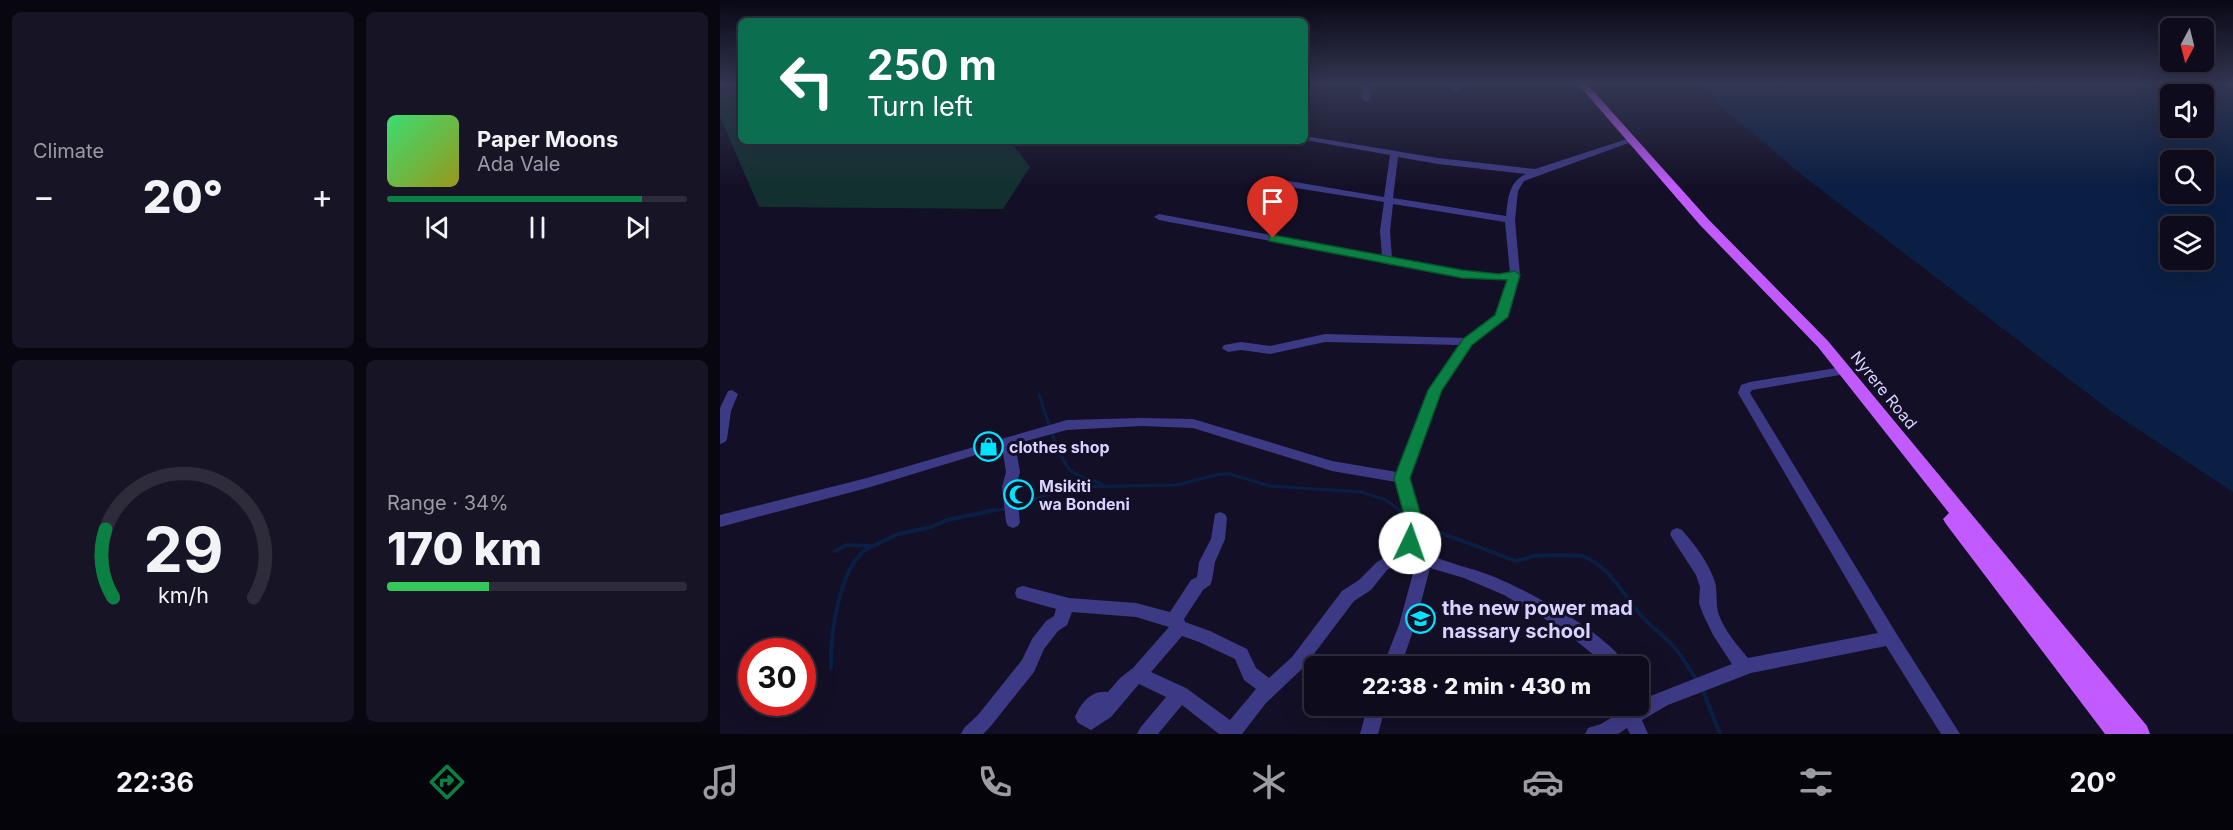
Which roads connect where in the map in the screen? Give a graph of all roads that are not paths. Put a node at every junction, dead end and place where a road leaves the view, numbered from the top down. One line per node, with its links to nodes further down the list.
1 (1606, 118): 4 (main road, Nyrere Road)
2 (1609, 118): 4 (main road, Nyrere Road)
3 (1308, 139): 5 (street)
4 (1628, 142): 6 (street); 15 (main road, Nyrere Road); 48 (main road, Nyrere Road)
5 (1394, 154): 6 (street); 8 (street)
6 (1536, 172): 10 (street)
7 (1283, 183): 8 (street)
8 (1390, 200): 10 (street); 11 (street)
9 (1160, 218): 11 (street)
10 (1510, 220): 12 (street)
11 (1387, 259): 12 (street)
12 (1515, 275): 13 (street)
13 (1468, 342): 14 (street); 19 (street)
14 (1228, 348)
15 (1836, 372): 28 (street); 47 (main road, Nyrere Road)
16 (732, 394): 17 (street)
17 (720, 439)
18 (1008, 441): 19 (street); 20 (street); 22 (street)
19 (1402, 478): 24 (street)
20 (1011, 512)
21 (1220, 518): 27 (street)
22 (720, 521)
23 (1677, 534): 31 (street)
24 (1419, 554): 29 (street); 30 (street); 33 (street)
25 (1023, 593): 26 (street)
26 (1066, 604): 27 (street); 40 (street)
27 (1176, 623): 32 (street); 33 (street)
28 (1890, 638): 31 (street); 46 (street)
29 (1396, 656)
30 (1605, 656)
31 (1744, 667): 35 (street)
32 (1139, 674): 34 (street); 39 (street)
33 (1269, 688): 42 (street)
34 (1180, 694): 41 (street); 42 (street)
35 (1649, 703)
36 (1374, 716): 43 (street)
37 (1626, 716): 44 (street)
38 (1638, 716): 45 (street)
39 (1088, 727)
40 (970, 734)
41 (1146, 734)
42 (1231, 734)
43 (1369, 734)
44 (1594, 734)
45 (1639, 734)
46 (1952, 734)
47 (2119, 734)
48 (2139, 734)

